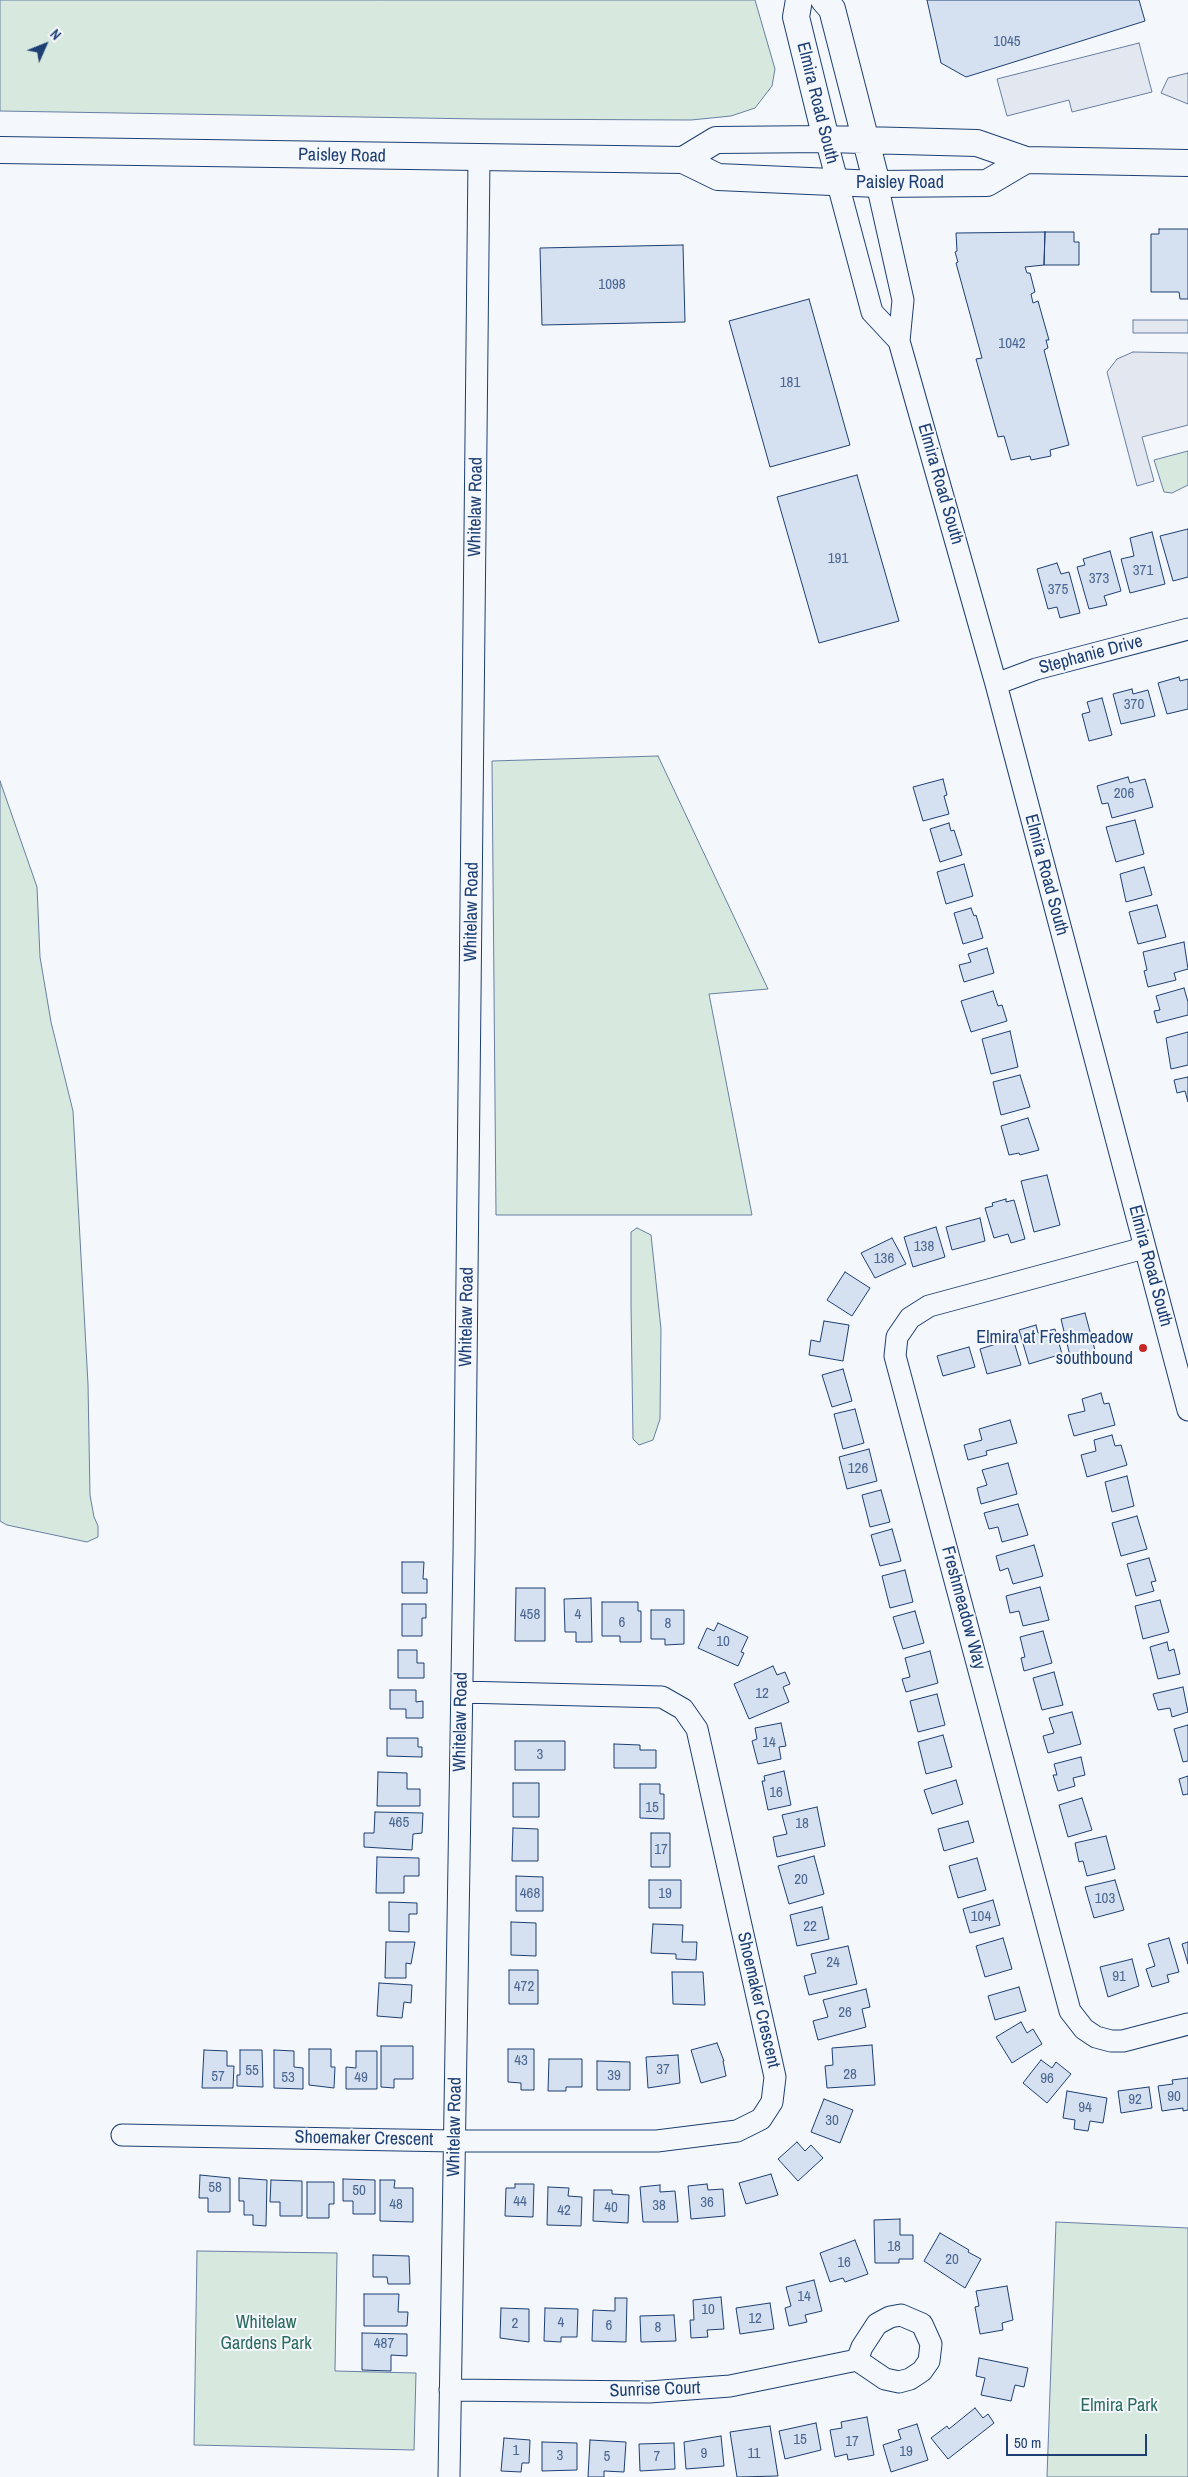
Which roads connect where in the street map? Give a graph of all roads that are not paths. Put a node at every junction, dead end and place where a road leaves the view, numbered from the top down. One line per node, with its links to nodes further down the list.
1 (799, 0): 3 (main road, Elmira Road South)
2 (824, 0): 4 (main road, Elmira Road South)
3 (826, 139): 4 (main road); 7 (main road); 10 (street, Elmira Road South)
4 (865, 141): 8 (main road); 11 (main road, Elmira Road South)
5 (0, 150): 6 (main road, Paisley Road)
6 (479, 158): 7 (main road, Paisley Road); 17 (street, Whitelaw Road)
7 (683, 160): 10 (main road, Paisley Road)
8 (1026, 160): 9 (main road); 11 (main road, Paisley Road)
9 (1188, 163)
10 (836, 183): 11 (main road, Paisley Road); 12 (street, Elmira Road South)
11 (877, 184): 12 (street, Elmira Road South)
12 (899, 341): 14 (street, Elmira Road South)
13 (1188, 629): 14 (street, Stephanie Drive)
14 (996, 684): 15 (street, Elmira Road South)
15 (1144, 1248): 16 (street, Elmira Road South); 18 (street, Freshmeadow Way)
16 (1188, 1410)
17 (462, 1692): 20 (street, Whitelaw Road); 20 (street, Shoemaker Crescent)
18 (1188, 2024)
19 (122, 2135): 20 (street, Shoemaker Crescent)
20 (454, 2141): 22 (street, Whitelaw Road)
21 (857, 2360): 22 (street, Sunrise Court)
22 (450, 2390): 23 (street, Whitelaw Road)
23 (449, 2477)

